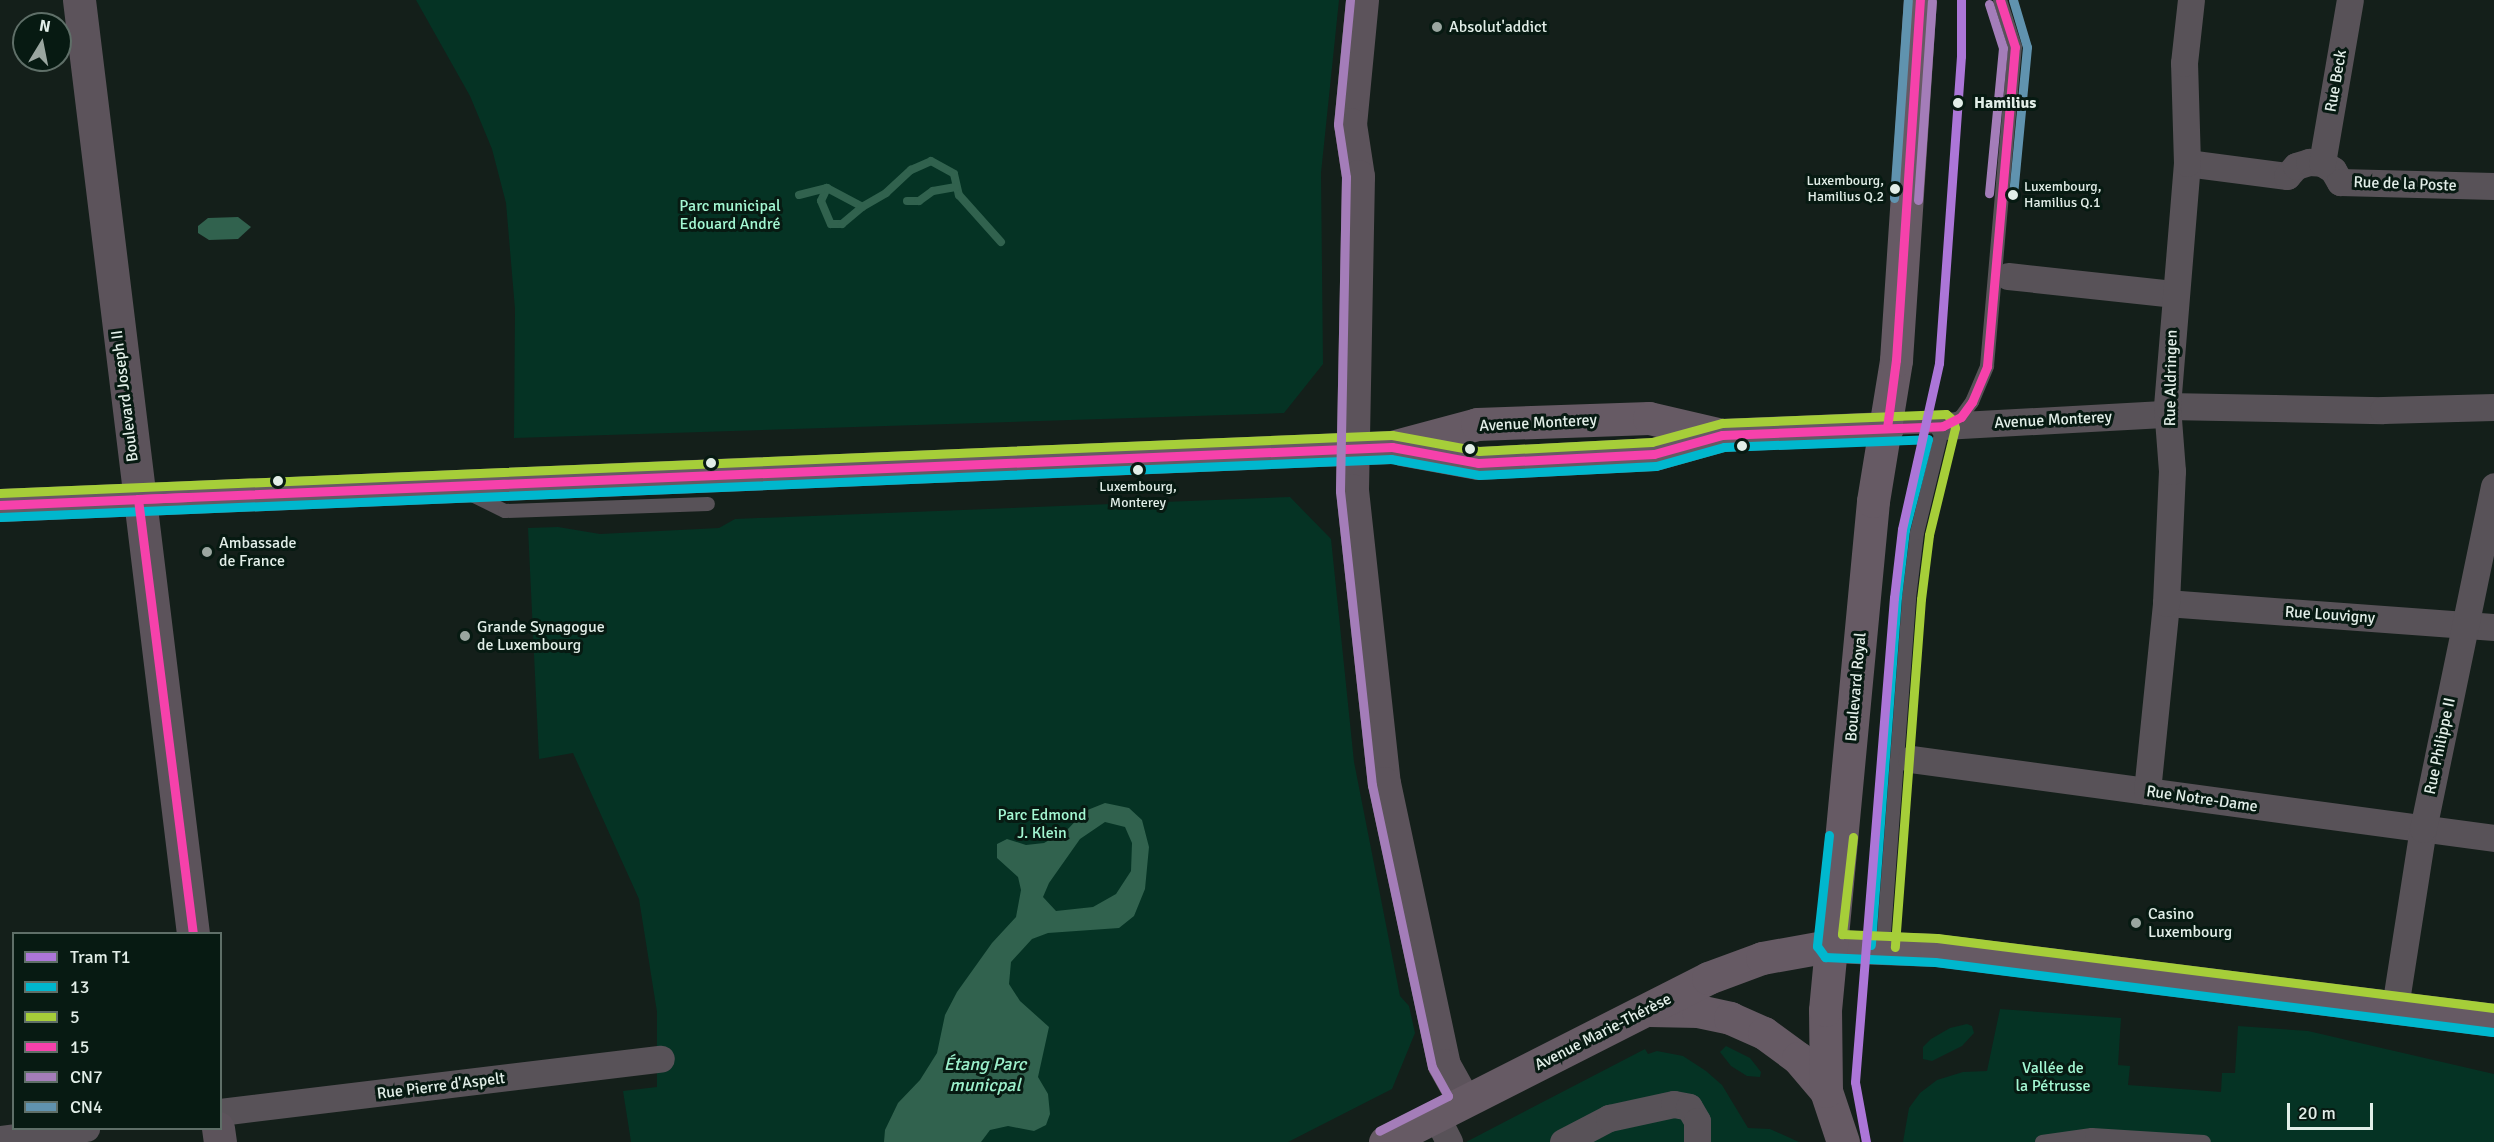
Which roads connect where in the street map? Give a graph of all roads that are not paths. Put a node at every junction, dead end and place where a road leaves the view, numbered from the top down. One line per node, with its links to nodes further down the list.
1 (79, 0): 23 (main road, Boulevard Joseph II)
2 (1362, 0): 19 (main road)
3 (1920, 0): 16 (main road, Boulevard Royal)
4 (2000, 0): 15 (lane)
5 (2191, 0): 7 (street, Rue Aldringen)
6 (2350, 0): 8 (street, Rue Beck)
7 (2187, 163): 8 (street); 11 (street, Rue Aldringen)
8 (2322, 163): 9 (street, Rue de la Poste)
9 (2494, 186)
10 (2008, 276): 11 (street)
11 (2175, 294): 13 (street, Rue Aldringen)
12 (2494, 407): 13 (street, Avenue Monterey)
13 (2168, 410): 15 (street, Avenue Monterey); 26 (street, Rue Aldringen)
14 (1615, 419): 17 (main road, Avenue Monterey); 18 (main road, Avenue Monterey); 20 (main road, Avenue Monterey)
15 (1943, 426): 16 (lane, Avenue Monterey); 35 (lane)
16 (1887, 428): 17 (main road, Avenue Monterey); 34 (main road, Boulevard Royal)
17 (1722, 435): 20 (main road, Avenue Monterey)
18 (1392, 447): 19 (main road, Avenue Monterey); 20 (main road, Avenue Monterey)
19 (1352, 448): 21 (main road, Avenue Monterey); 42 (main road)
20 (1618, 457)
21 (451, 486): 23 (main road, Avenue Monterey); 24 (lane)
22 (2494, 486): 27 (street, Rue Philippe II)
23 (138, 499): 25 (main road, Avenue Monterey); 33 (main road, Boulevard Joseph II)
24 (708, 504)
25 (0, 505)
26 (2166, 603): 27 (street, Rue Louvigny); 30 (street, Rue Aldringen)
27 (2465, 625): 28 (street, Rue Louvigny); 31 (street, Rue Philippe II)
28 (2494, 627)
29 (1911, 759): 30 (street, Rue Notre-Dame)
30 (2147, 791): 31 (street, Rue Notre-Dame)
31 (2423, 829): 32 (street, Rue Notre-Dame); 36 (street, Rue Philippe II)
32 (2494, 838)
33 (193, 932)
34 (1829, 946): 35 (main road, Avenue Marie-Thérèse); 37 (main road, Avenue Marie-Thérèse); 40 (main road, Boulevard Royal)
35 (1883, 946): 36 (main road, Avenue Marie-Thérèse)
36 (2395, 1007): 38 (main road, Avenue Marie-Thérèse)
37 (1649, 1010): 40 (main road); 42 (main road, Avenue Marie-Thérèse)
38 (2494, 1020)
39 (661, 1059): 41 (street, Rue Pierre d'Aspelt)
40 (1826, 1091): 48 (main road)
41 (222, 1112)
42 (1450, 1120): 45 (main road, Avenue Marie-Thérèse)
43 (70, 1130): 44 (street)
44 (0, 1139)
45 (1385, 1142)
46 (1563, 1142): 47 (street)
47 (1697, 1142)
48 (1843, 1142)
49 (2042, 1142): 50 (lane)
50 (2204, 1142)

